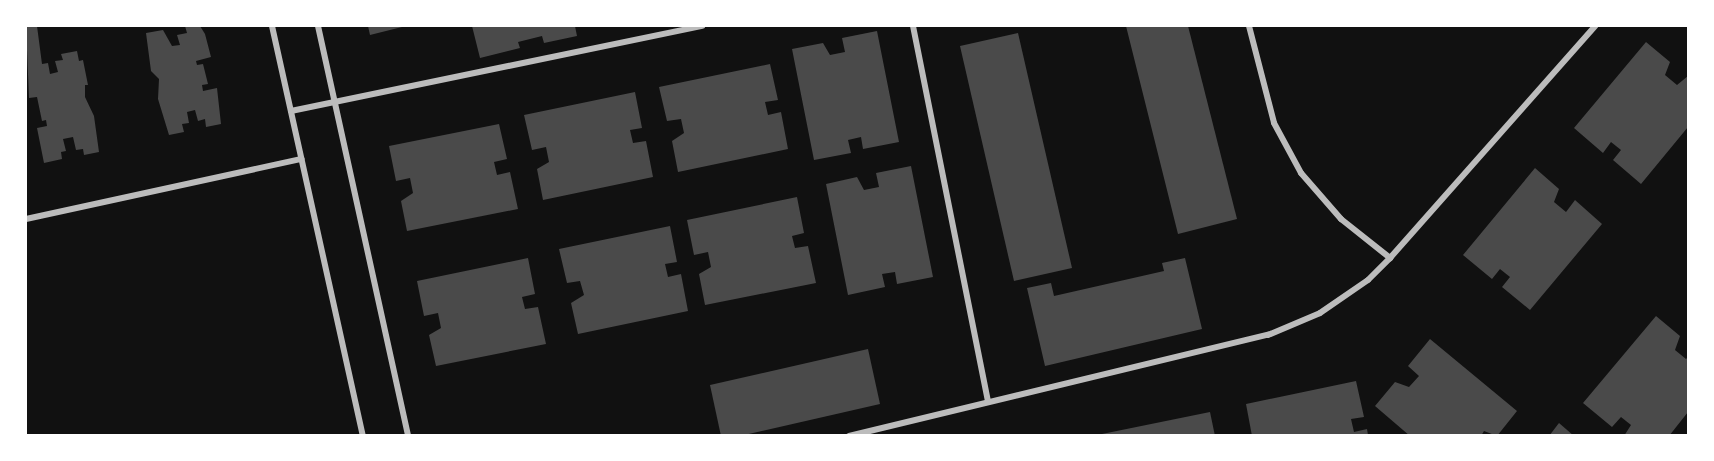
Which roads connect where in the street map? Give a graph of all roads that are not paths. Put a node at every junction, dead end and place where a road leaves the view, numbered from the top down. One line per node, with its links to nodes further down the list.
1 (272, 26): 8 (street)
2 (318, 26): 7 (street)
3 (702, 26): 7 (street)
4 (912, 26): 12 (street)
5 (1249, 26): 11 (street)
6 (1595, 26): 11 (street)
7 (335, 102): 8 (street); 14 (street)
8 (291, 111): 9 (street)
9 (302, 159): 10 (street); 13 (street)
10 (26, 219)
11 (1390, 258): 12 (street)
12 (988, 402): 15 (street)
13 (363, 435)
14 (408, 435)
15 (849, 435)

